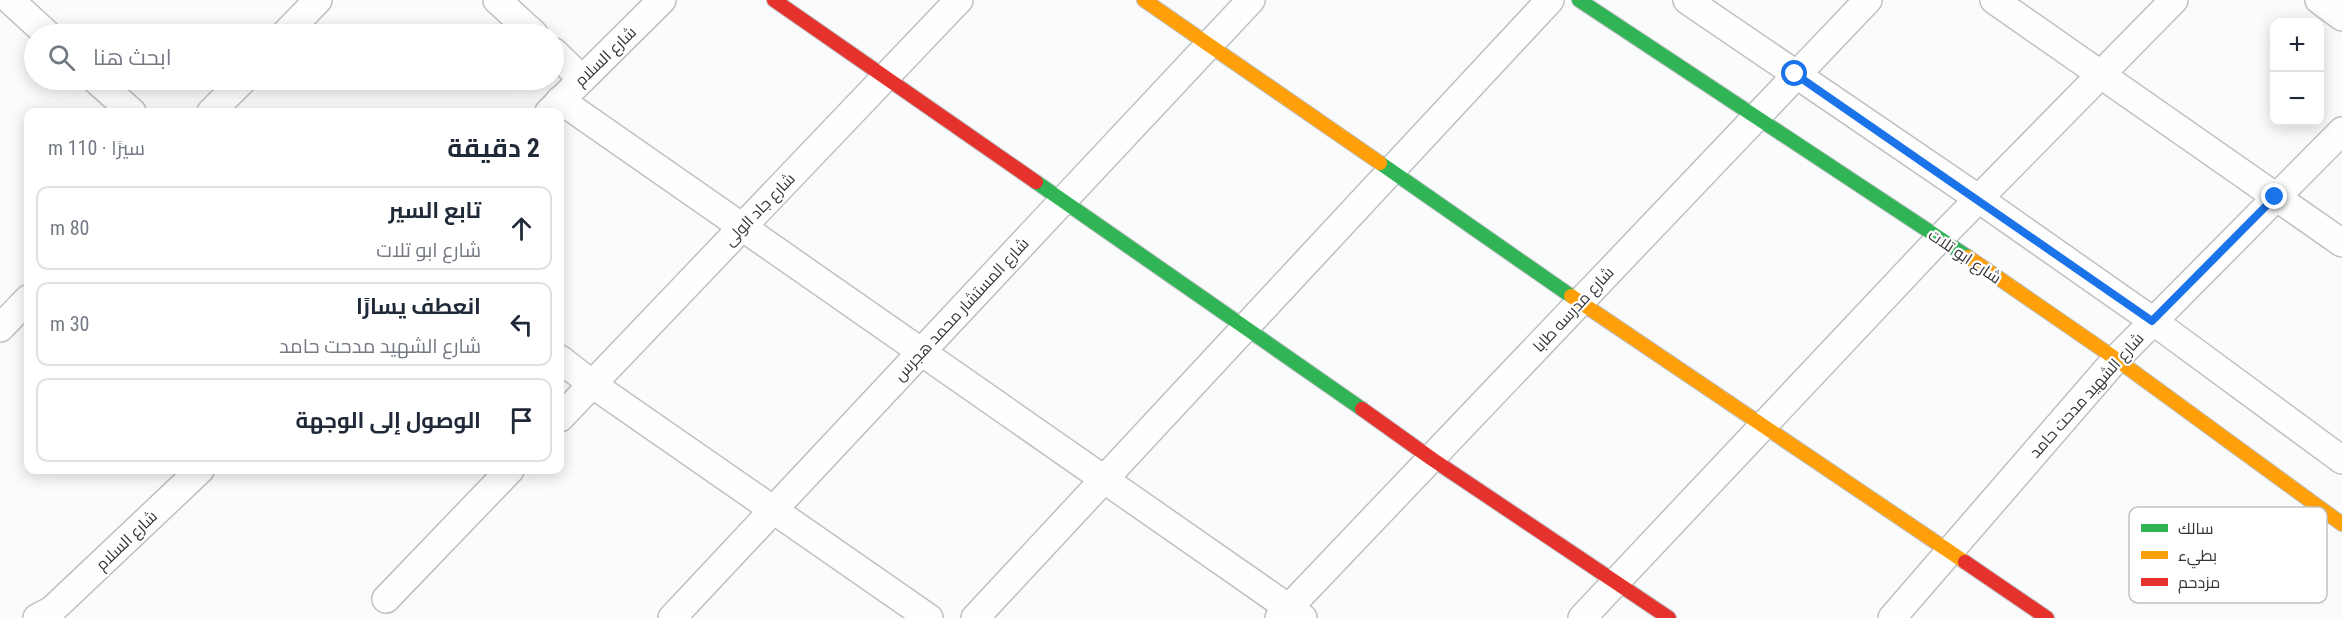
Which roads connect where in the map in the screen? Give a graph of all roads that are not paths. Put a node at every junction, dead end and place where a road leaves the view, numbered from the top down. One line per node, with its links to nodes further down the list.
1 (10, 0): 17 (street)
2 (318, 0): 18 (street)
3 (497, 0): 19 (street)
4 (662, 0): 25 (street, شارع السلام)
5 (774, 0): 24 (street)
6 (959, 0): 24 (street, شارع جاد الولى)
7 (1144, 0): 20 (street)
8 (1251, 0): 20 (street, شارع المستشار محمد هجرس)
9 (1550, 0): 34 (street)
10 (1579, 0): 32 (street, شارع ابو تلات)
11 (1687, 0): 22 (street)
12 (1868, 0): 22 (street, شارع مدرسه طابا)
13 (1994, 0): 23 (street)
14 (2174, 0): 23 (street)
15 (2319, 0): 16 (street)
16 (2342, 17)
17 (36, 24)
18 (295, 24)
19 (523, 24)
20 (1209, 45): 34 (street); 37 (street, شارع المستشار محمد هجرس)
21 (564, 62): 25 (street)
22 (1795, 74): 32 (street, شارع مدرسه طابا); 36 (street)
23 (2101, 75): 35 (street); 36 (street)
24 (885, 77): 37 (street); 38 (street, شارع جاد الولى)
25 (581, 78): 28 (street, شارع السلام)
26 (107, 90): 29 (street)
27 (233, 90): 30 (street)
28 (554, 106)
29 (128, 108)
30 (216, 108)
31 (564, 113): 38 (street)
32 (1756, 116): 39 (street, شارع ابو تلات); 41 (street, شارع مدرسه طابا)
33 (2342, 131): 35 (street, شارع الشهيد مدحت حامد)
34 (1392, 170): 41 (street); 44 (street)
35 (2275, 197): 40 (street); 43 (street, شارع الشهيد مدحت حامد)
36 (1979, 199): 39 (street); 43 (street)
37 (1063, 200): 44 (street); 46 (street, شارع المستشار محمد هجرس)
38 (741, 228): 46 (street); 49 (street, شارع جاد الولى)
39 (1940, 238): 47 (street, شارع ابو تلات); 51 (street)
40 (2342, 243)
41 (1580, 302): 51 (street); 52 (street, شارع مدرسه طابا)
42 (24, 303): 45 (street)
43 (2152, 321): 47 (street, شارع الشهيد مدحت حامد); 53 (street)
44 (1246, 327): 52 (street); 56 (street)
45 (0, 328)
46 (920, 353): 56 (street); 58 (street, شارع المستشار محمد هجرس)
47 (2116, 359): 57 (street, شارع ابو تلات); 61 (street, شارع الشهيد مدحت حامد)
48 (564, 361): 49 (street)
49 (592, 384): 50 (street, شارع جاد الولى); 58 (street)
50 (564, 414)
51 (1763, 427): 61 (street); 62 (street)
52 (1432, 459): 62 (street); 65 (street, شارع مدرسه طابا)
53 (2342, 460)
54 (196, 474): 64 (street, شارع السلام)
55 (506, 474): 63 (street)
56 (1103, 480): 65 (street); 68 (street)
57 (2319, 507)
58 (773, 509): 66 (street, شارع المستشار محمد هجرس); 67 (street)
59 (2327, 513): 60 (street, شارع ابو تلات)
60 (2342, 524)
61 (1949, 552): 71 (street, شارع الشهيد مدحت حامد); 72 (street)
62 (1618, 582): 69 (street); 70 (street)
63 (386, 599)
64 (45, 614)
65 (1290, 615)
66 (672, 618)
67 (929, 618)
68 (975, 618)
69 (1582, 618)
70 (1669, 618)
71 (1892, 618)
72 (2047, 618)

